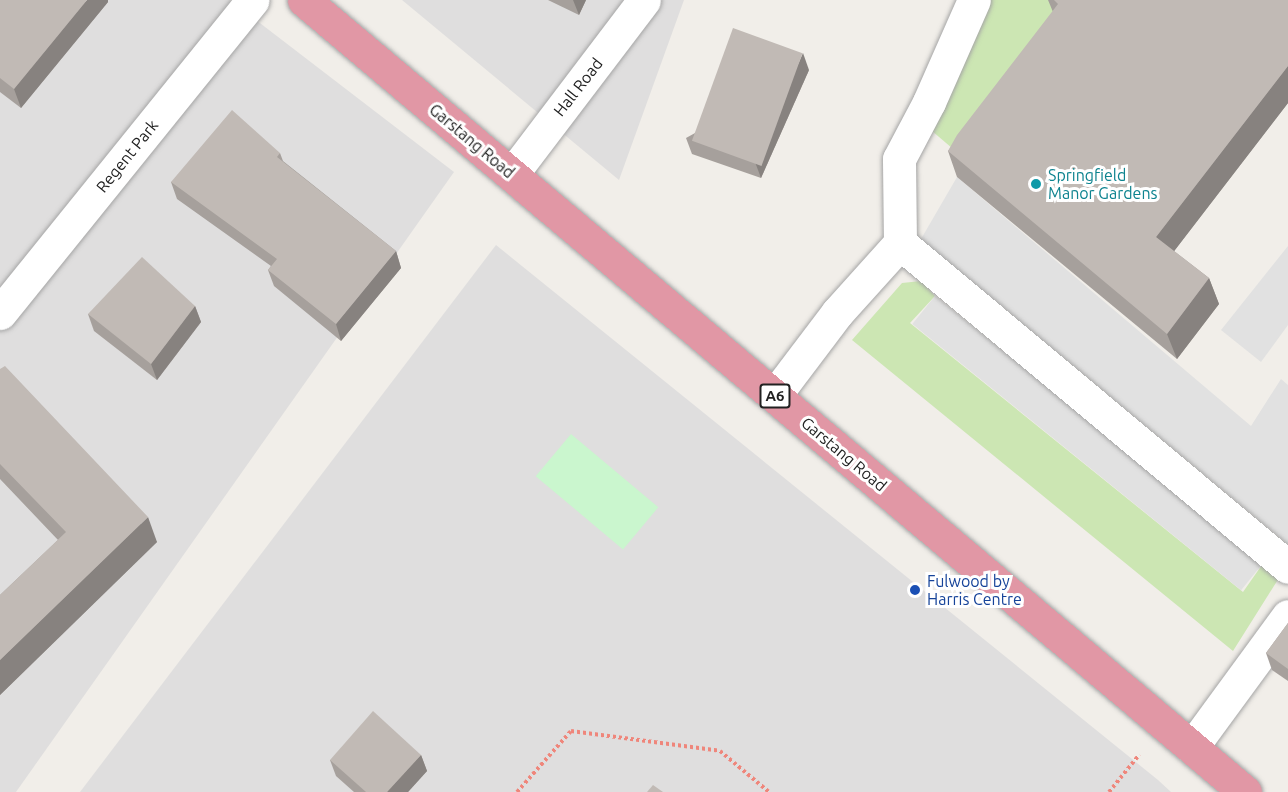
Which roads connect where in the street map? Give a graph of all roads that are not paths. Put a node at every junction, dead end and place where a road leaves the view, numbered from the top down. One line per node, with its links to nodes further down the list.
1 (253, 0): 7 (street, Regent Park)
2 (304, 0): 5 (highway, Garstang Road / A6)
3 (644, 0): 5 (street, Hall Road)
4 (974, 0): 6 (street)
5 (512, 174): 8 (highway, Garstang Road / A6)
6 (900, 243): 8 (street); 9 (street)
7 (0, 313)
8 (775, 395): 11 (highway, Garstang Road / A6)
9 (1288, 567)
10 (1288, 616): 11 (street)
11 (1192, 747): 12 (highway, Garstang Road / A6)
12 (1245, 792)

